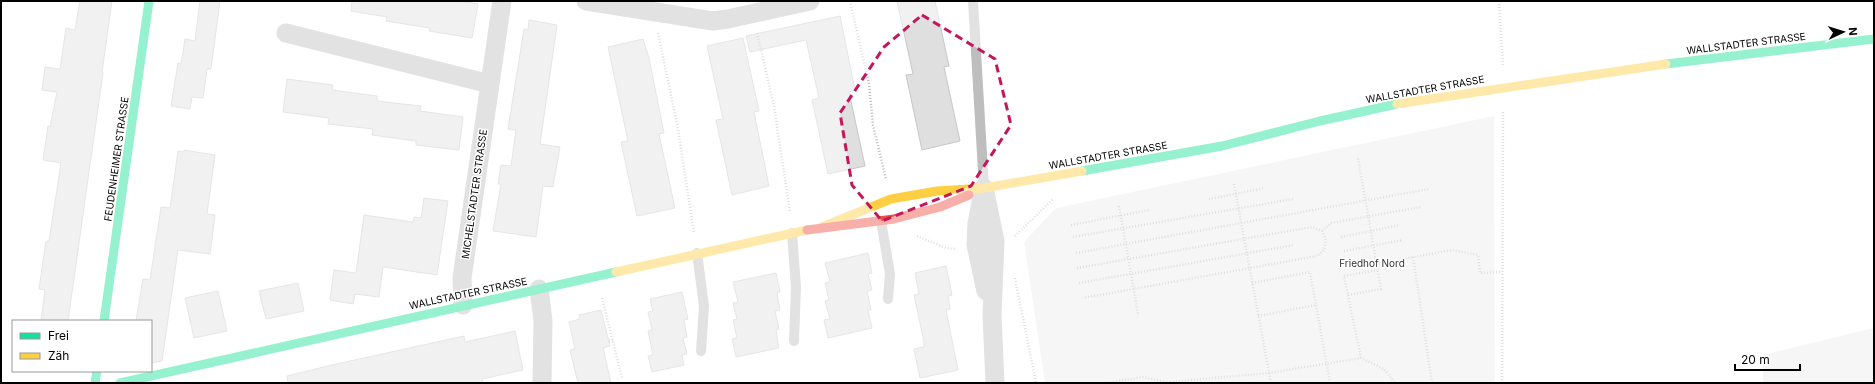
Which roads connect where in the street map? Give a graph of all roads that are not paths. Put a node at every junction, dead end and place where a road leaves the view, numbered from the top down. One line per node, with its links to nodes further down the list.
1 (149, 1): 18 (main road, FEUDENHEIMER STRASSE)
2 (502, 1): 8 (street, MICHELSTADTER STRASSE)
3 (586, 1): 4 (street)
4 (810, 1)
5 (973, 1): 9 (lane)
6 (286, 33): 8 (street)
7 (1874, 39): 9 (main road, WALLSTADTER STRASSE)
8 (490, 84): 16 (street, MICHELSTADTER STRASSE)
9 (984, 188): 10 (main road, WALLSTADTER STRASSE); 11 (main road, WALLSTADTER STRASSE); 17 (street); 17 (street)
10 (881, 221): 11 (main road, WALLSTADTER STRASSE); 15 (lane)
11 (822, 227): 12 (main road, WALLSTADTER STRASSE)
12 (792, 233): 13 (main road, WALLSTADTER STRASSE); 19 (lane)
13 (697, 253): 14 (main road, WALLSTADTER STRASSE); 20 (lane)
14 (539, 289): 16 (main road, WALLSTADTER STRASSE); 24 (street)
15 (888, 299)
16 (463, 305): 23 (main road, WALLSTADTER STRASSE)
17 (992, 315): 25 (street)
18 (104, 320)
19 (794, 342)
20 (701, 351)
21 (97, 372): 22 (main road)
22 (95, 383)
23 (120, 383)
24 (542, 383)
25 (995, 383)

